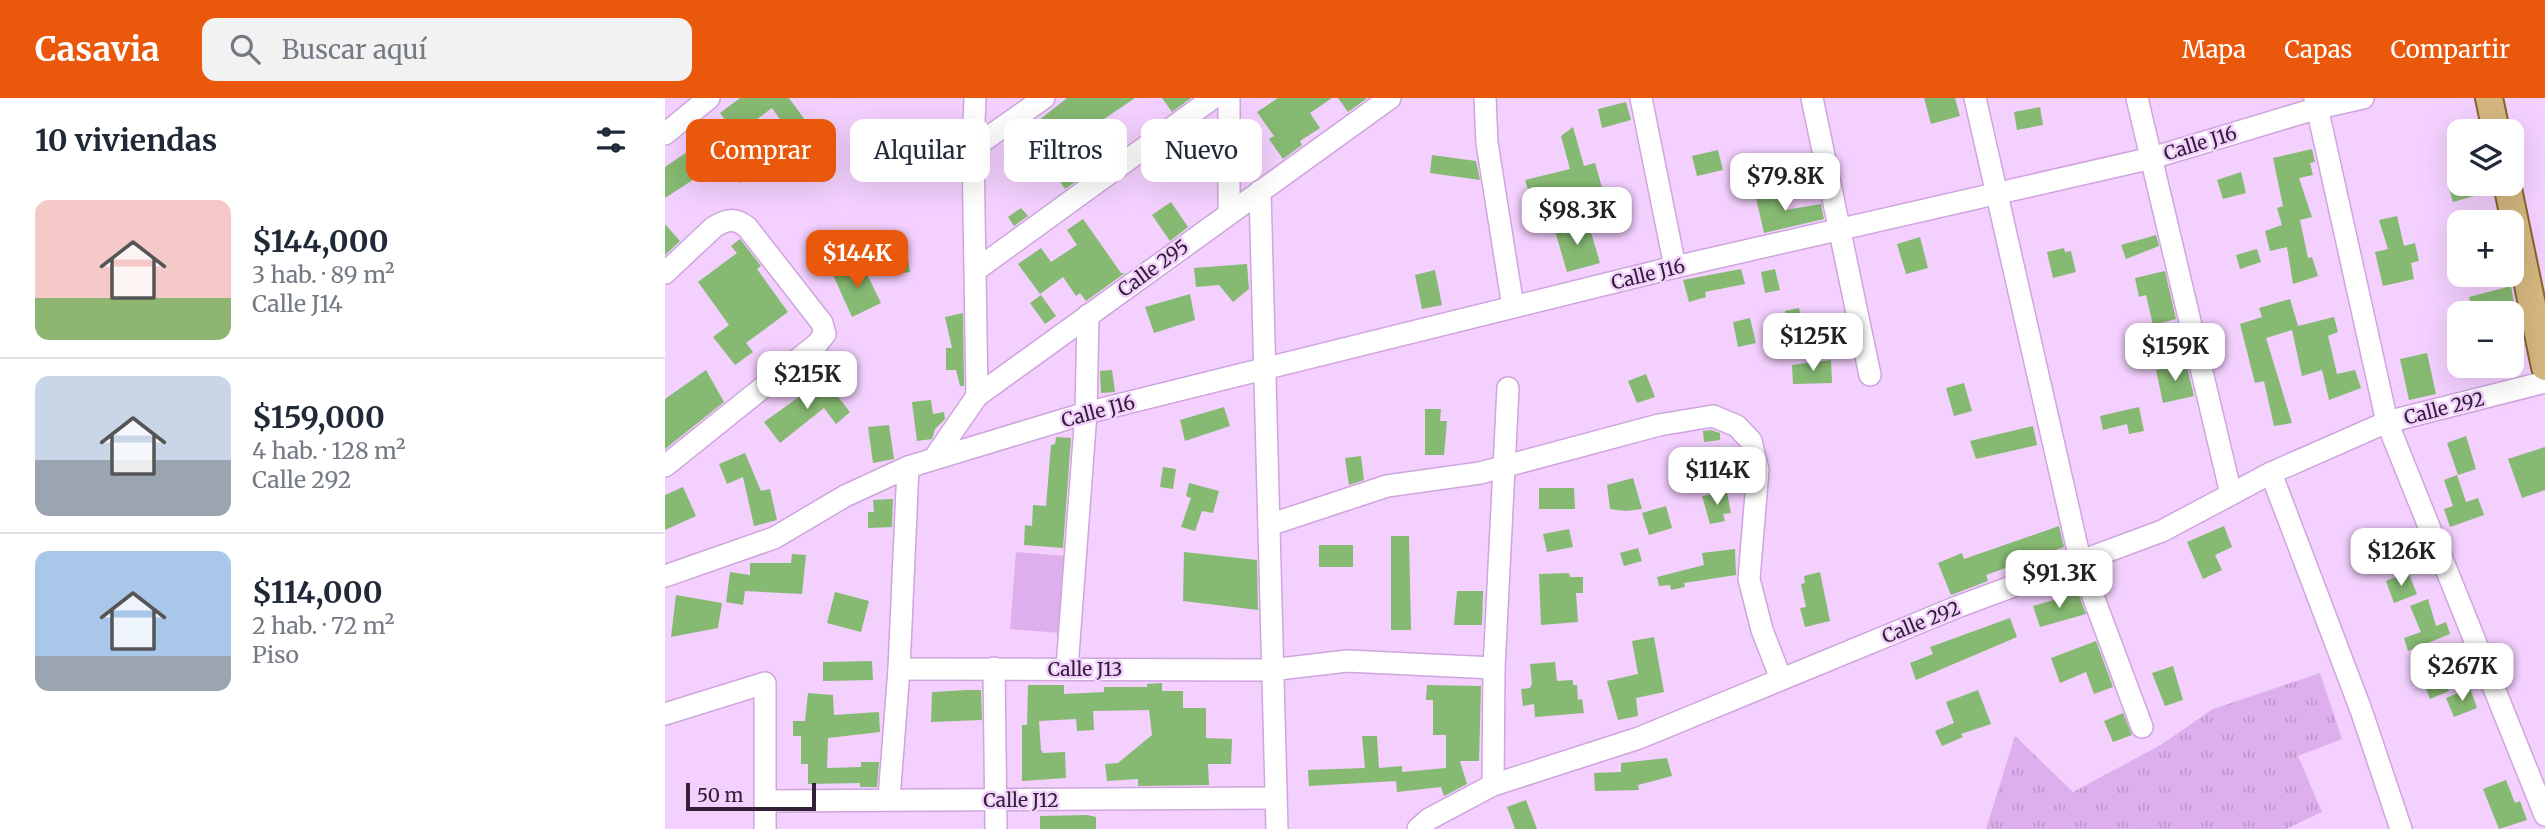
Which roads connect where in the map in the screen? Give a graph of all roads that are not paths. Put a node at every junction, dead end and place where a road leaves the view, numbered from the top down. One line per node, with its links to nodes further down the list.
1 (709, 98): 17 (street)
2 (975, 98): 15 (street)
3 (1044, 98): 18 (street)
4 (1213, 98): 27 (street)
5 (1229, 98): 24 (street)
6 (1390, 98): 21 (street, Calle 295)
7 (1485, 98): 29 (street)
8 (1641, 98): 26 (street)
9 (1812, 98): 25 (street)
10 (1975, 98): 22 (street)
11 (2137, 98): 19 (street)
12 (2363, 98): 14 (street, Calle J16)
13 (2489, 98): 16 (main road)
14 (2316, 103): 19 (street, Calle J16); 38 (street)
15 (974, 119)
16 (2493, 119)
17 (665, 134)
18 (990, 136)
19 (2152, 158): 22 (street, Calle J16); 44 (street)
20 (974, 182): 27 (street)
21 (1260, 191): 24 (street, Calle 295); 31 (street)
22 (1998, 191): 25 (street, Calle J16); 46 (street)
23 (2509, 196): 32 (main road)
24 (1230, 211): 30 (street, Calle 295)
25 (1838, 230): 26 (street, Calle J16); 33 (street)
26 (1675, 267): 29 (street, Calle J16)
27 (976, 270): 36 (street)
28 (665, 273): 40 (street)
29 (1513, 307): 31 (street, Calle J16)
30 (1088, 315): 36 (street, Calle 295); 37 (street)
31 (1263, 367): 37 (street, Calle J16); 45 (street)
32 (2545, 367)
33 (1870, 375)
34 (2545, 382): 38 (street, Calle 292)
35 (1508, 388): 41 (street)
36 (977, 397): 39 (street, Calle 295)
37 (1086, 414): 39 (street, Calle J16); 49 (street)
38 (2387, 422): 43 (street, Calle 292); 61 (street)
39 (935, 457): 42 (street, Calle J16)
40 (665, 466)
41 (1502, 466): 45 (street); 50 (street); 53 (street)
42 (908, 467): 47 (street, Calle J16); 51 (street)
43 (2271, 473): 44 (street, Calle 292); 66 (street)
44 (2231, 494): 46 (street, Calle 292)
45 (1269, 525): 52 (street)
46 (2081, 564): 53 (street, Calle 292); 55 (street)
47 (665, 576)
48 (994, 668): 49 (street, Calle J13); 51 (street, Calle J13); 60 (street)
49 (1067, 668): 52 (street, Calle J13)
50 (1494, 668): 52 (street, Calle J13); 56 (street)
51 (899, 669): 58 (street)
52 (1270, 670): 57 (street)
53 (1781, 679): 56 (street, Calle 292)
54 (665, 714): 59 (street)
55 (2142, 727)
56 (1493, 785): 65 (street, Calle 292)
57 (1275, 797): 60 (street, Calle J12); 64 (street)
58 (889, 799): 59 (street, Calle J12); 60 (street, Calle J12)
59 (767, 801): 62 (street)
60 (997, 801): 63 (street)
61 (2545, 815)
62 (765, 829)
63 (996, 829)
64 (1277, 829)
65 (1418, 829)
66 (2401, 829)

